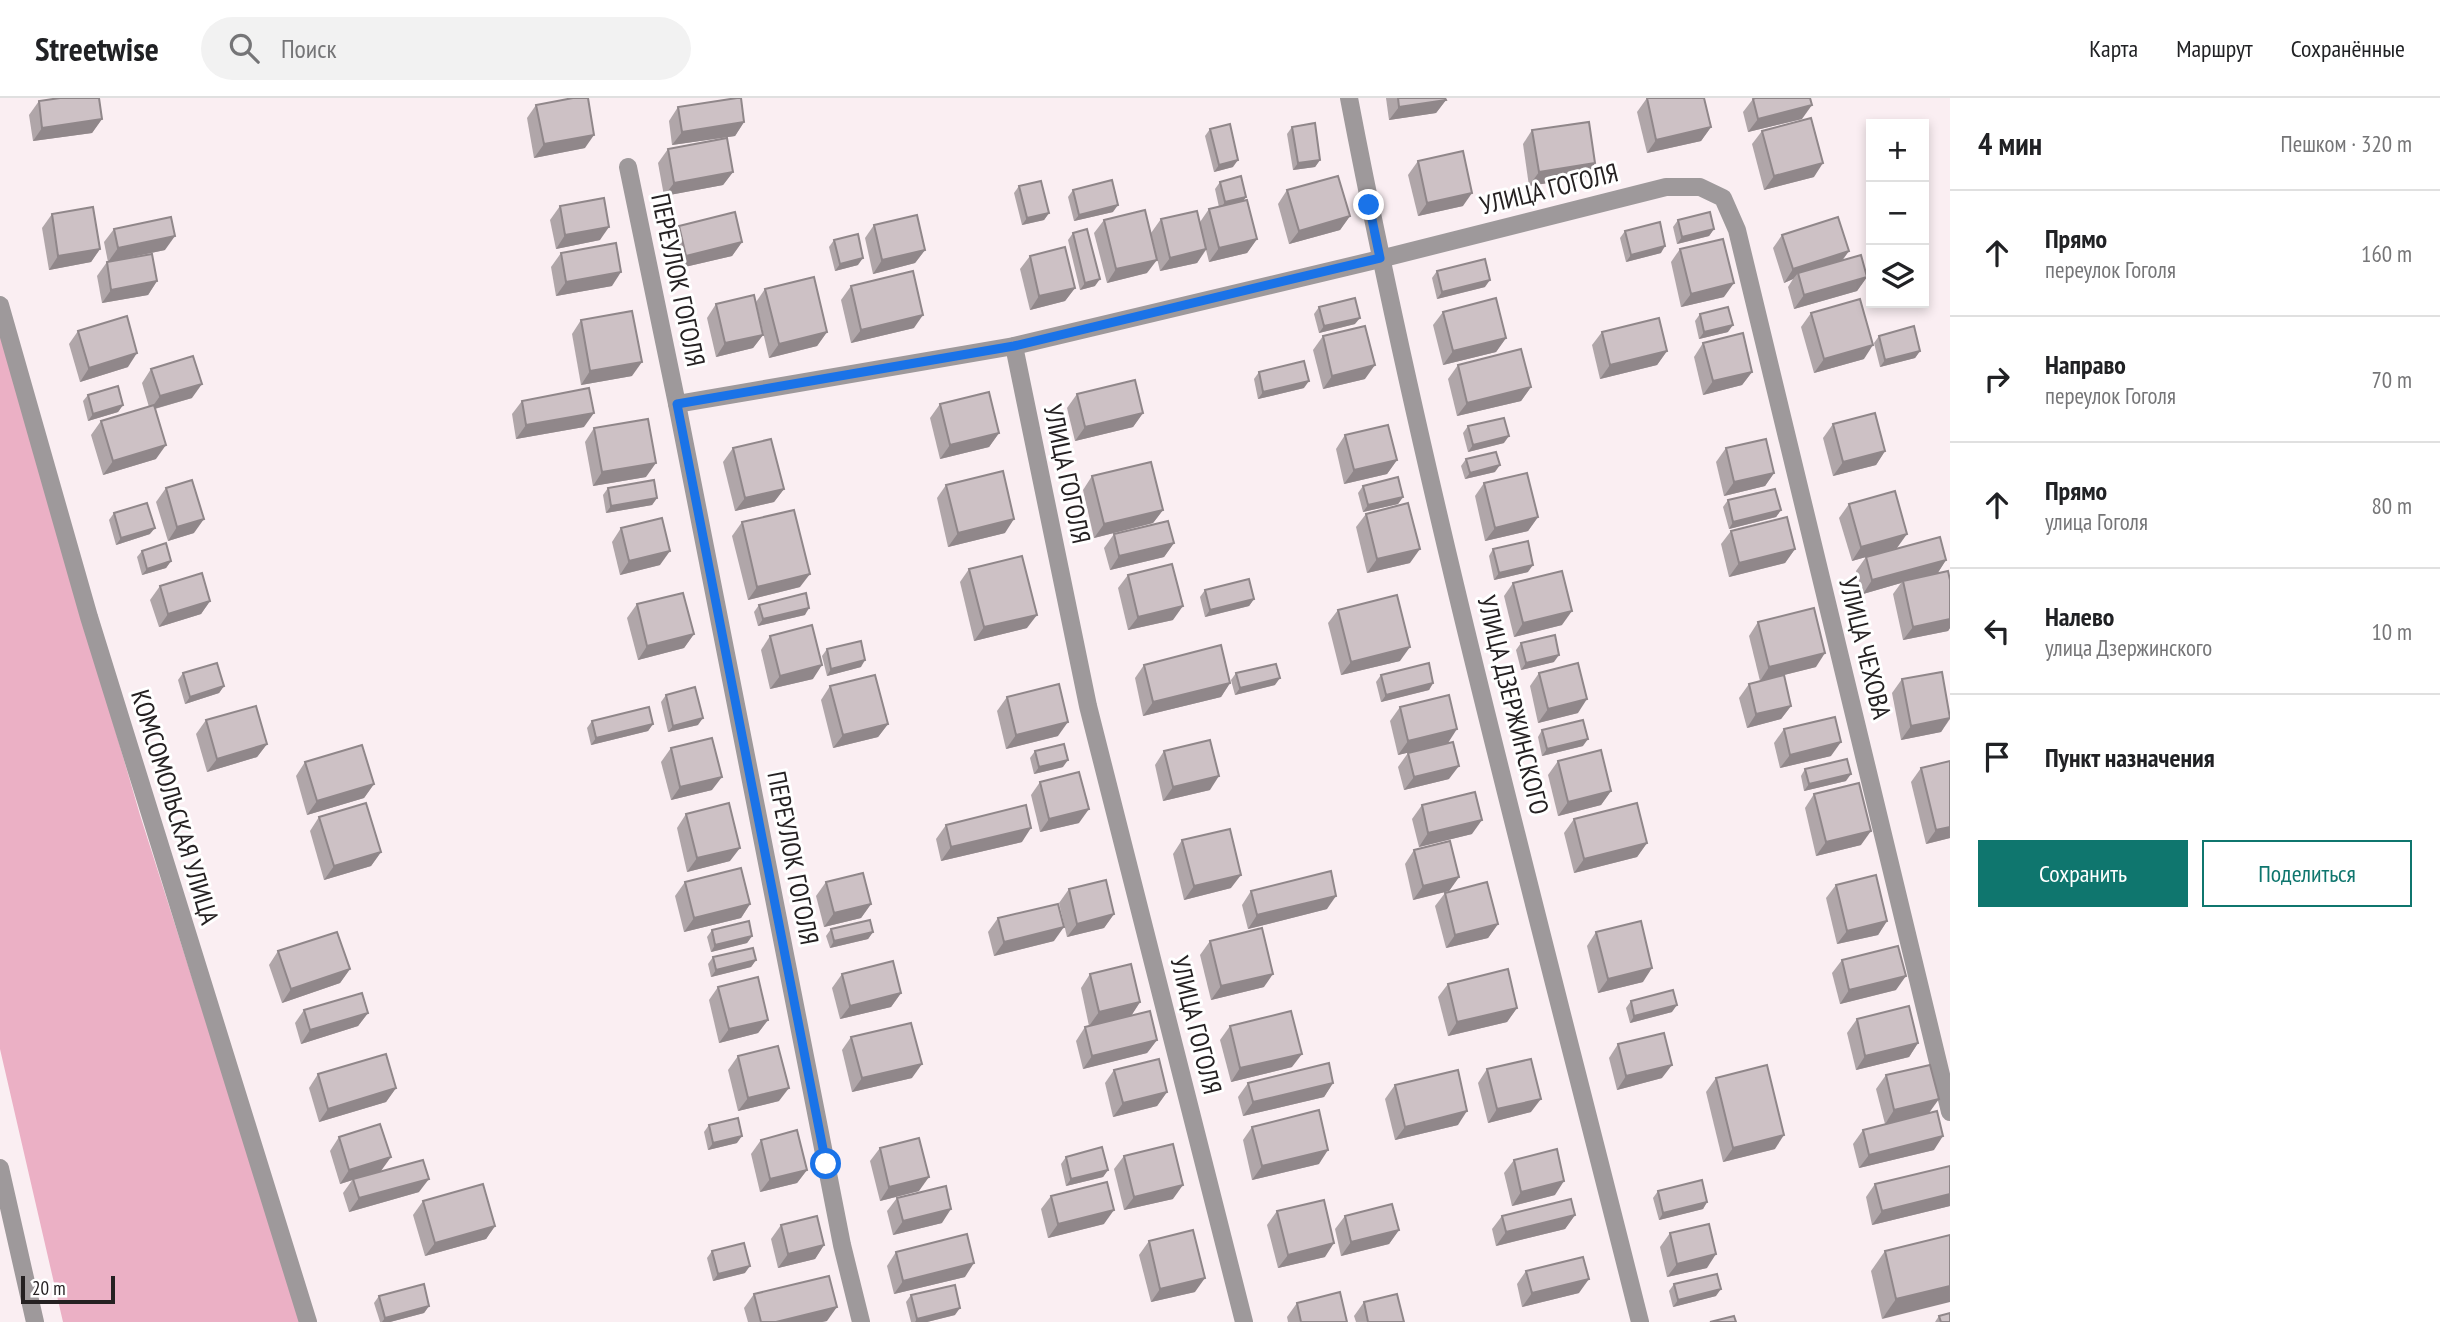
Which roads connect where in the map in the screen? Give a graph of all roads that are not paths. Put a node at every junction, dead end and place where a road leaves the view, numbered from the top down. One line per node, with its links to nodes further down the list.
1 (1349, 98): 4 (street, УЛИЦА ДЗЕРЖИНСКОГО)
2 (628, 167): 7 (street, ПЕРЕУЛОК ГОГОЛЯ)
3 (1723, 198): 4 (street, УЛИЦА ГОГОЛЯ); 8 (street, УЛИЦА ЧЕХОВА)
4 (1380, 258): 6 (street, УЛИЦА ГОГОЛЯ); 14 (street, УЛИЦА ДЗЕРЖИНСКОГО)
5 (0, 305): 11 (street, КОМСОМОЛЬСКАЯ УЛИЦА)
6 (1014, 346): 7 (street, ПЕРЕУЛОК ГОГОЛЯ); 13 (street, УЛИЦА ГОГОЛЯ)
7 (677, 404): 12 (street, ПЕРЕУЛОК ГОГОЛЯ)
8 (1950, 1112)
9 (0, 1168): 10 (street)
10 (35, 1322)
11 (308, 1322)
12 (861, 1322)
13 (1244, 1322)
14 (1640, 1322)

